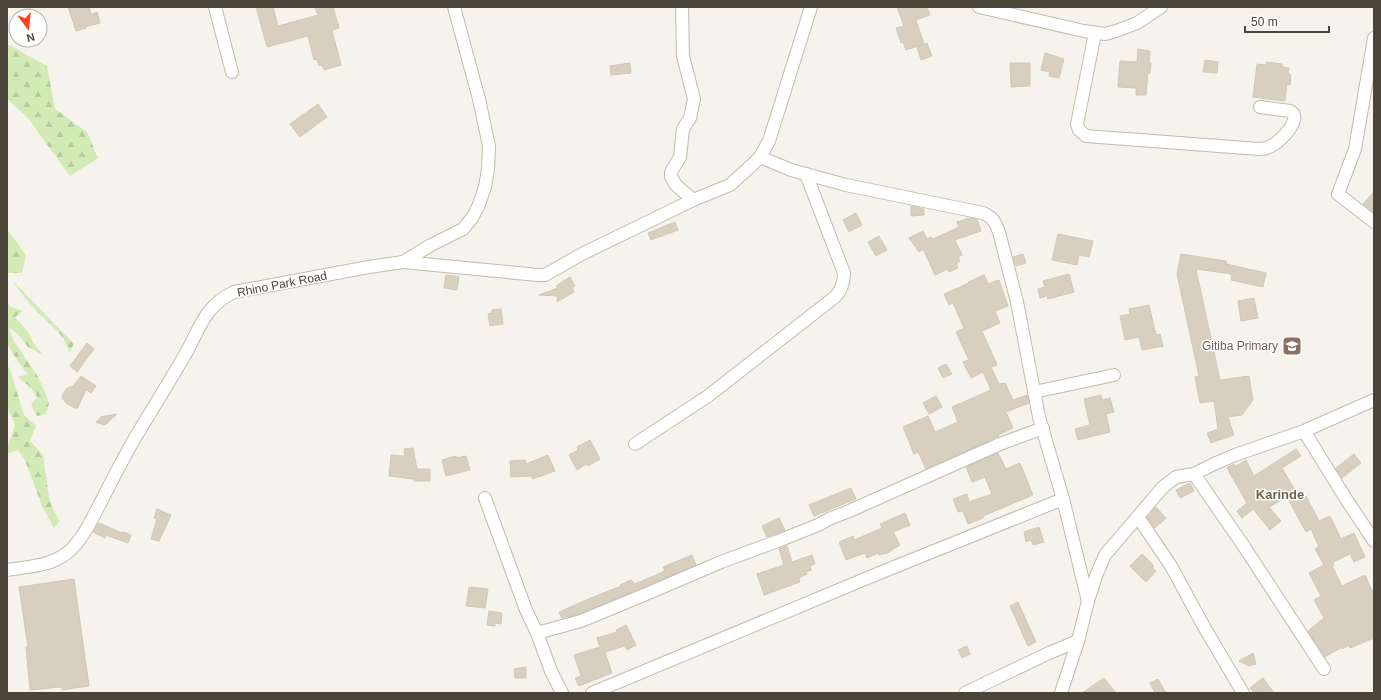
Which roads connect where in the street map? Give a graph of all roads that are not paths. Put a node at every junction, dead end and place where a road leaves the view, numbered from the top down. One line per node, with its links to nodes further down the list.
1 (215, 7): 9 (street)
2 (454, 7): 15 (street, Rhino Park Road)
3 (682, 7): 13 (street)
4 (811, 7): 11 (street)
5 (979, 7): 7 (street)
6 (1161, 7): 7 (street)
7 (1095, 33): 10 (street)
8 (1374, 38): 14 (street)
9 (232, 72)
10 (1260, 107)
11 (760, 157): 12 (street); 13 (street)
12 (806, 174): 17 (street); 21 (street)
13 (693, 200): 15 (street)
14 (1374, 222)
15 (403, 262): 27 (street, Rhino Park Road)
16 (1114, 375): 17 (street)
17 (1034, 392): 19 (street)
18 (1374, 400): 20 (street)
19 (1043, 428): 24 (street); 29 (street)
20 (1304, 431): 22 (street); 26 (street)
21 (635, 444)
22 (1194, 474): 25 (street); 31 (street)
23 (485, 498): 29 (street)
24 (1062, 499): 28 (street); 33 (street)
25 (1138, 517): 28 (street); 36 (street)
26 (1374, 541)
27 (7, 570)
28 (1088, 601): 30 (street)
29 (537, 633): 32 (street)
30 (1078, 642): 34 (street); 35 (street)
31 (1324, 669)
32 (562, 693)
33 (592, 693)
34 (965, 693)
35 (1061, 693)
36 (1243, 693)

